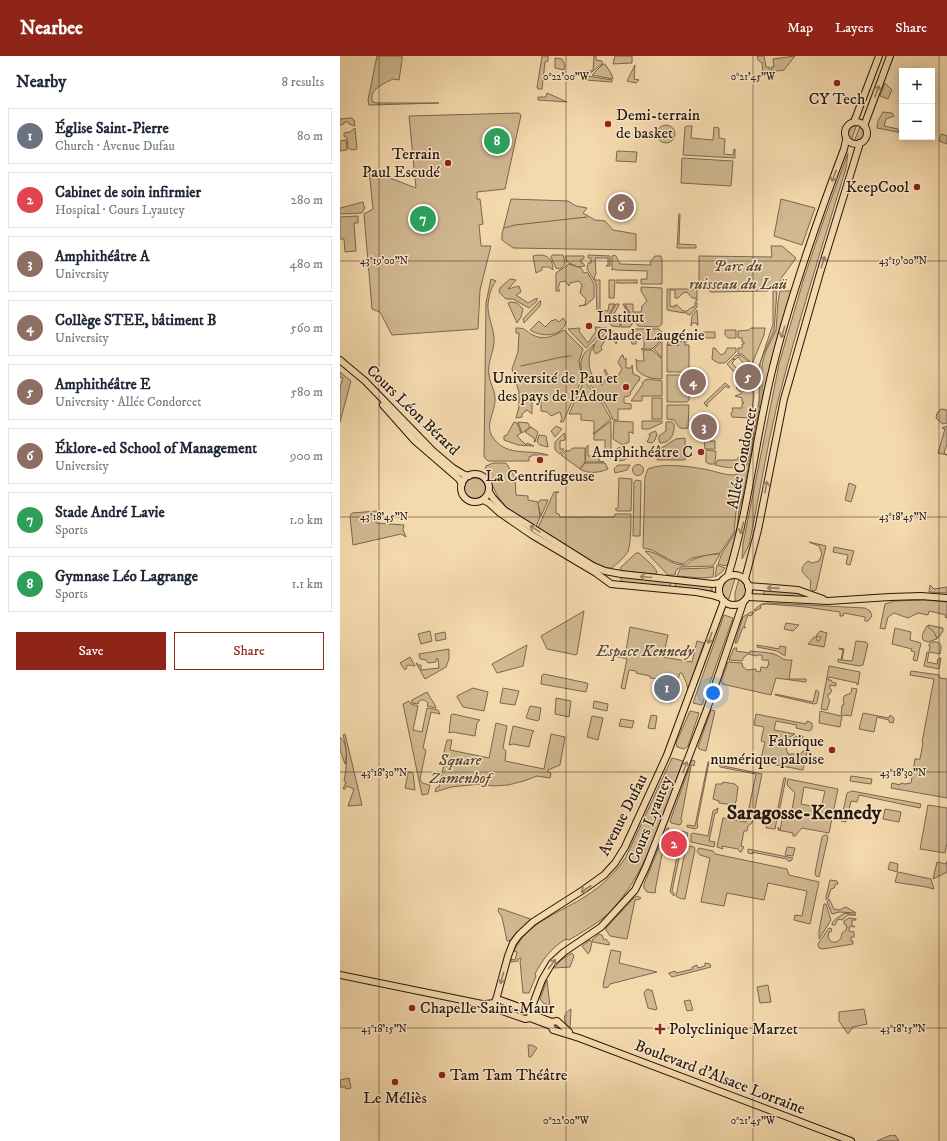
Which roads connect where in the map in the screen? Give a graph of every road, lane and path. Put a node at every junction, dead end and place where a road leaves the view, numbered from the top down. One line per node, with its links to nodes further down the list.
1 (879, 56): 3 (main road)
2 (890, 56): 4 (main road, one-way to 2)
3 (854, 122): 4 (main road); 5 (main road)
4 (864, 126): 6 (main road)
5 (846, 140): 6 (main road); 13 (main road, Allée Condorcet, one-way to 13)
6 (860, 143): 15 (main road, Allée Condorcet, one-way to 6)
7 (340, 360): 9 (main road, Cours Léon Bérard)
8 (340, 364): 10 (main road, Cours Léon Bérard)
9 (469, 476): 10 (main road); 11 (main road)
10 (462, 484): 12 (main road)
11 (489, 492): 12 (main road); 14 (main road, one-way to 11)
12 (483, 500): 18 (main road)
13 (728, 576): 15 (main road); 16 (main road)
14 (662, 578): 16 (main road); 18 (main road)
15 (744, 579): 17 (main road)
16 (720, 583): 21 (main road)
17 (748, 586): 19 (main road); 22 (main road, one-way to 17)
18 (660, 588): 21 (main road)
19 (748, 596): 22 (main road); 23 (main road)
20 (947, 598): 22 (main road)
21 (722, 600): 23 (main road); 26 (main road, Avenue Dufau, one-way to 26)
22 (828, 601)
23 (743, 603): 25 (main road, Cours Lyautey, one-way to 23)
24 (340, 975): 26 (main road)
25 (535, 999): 27 (main road, Cours Lyautey); 28 (main road)
26 (495, 1004): 27 (main road, Boulevard d'Alsace Lorraine); 27 (main road, Boulevard d'Alsace Lorraine)
27 (530, 1015): 28 (main road, Boulevard d'Alsace Lorraine)
28 (553, 1026): 29 (main road, Boulevard d'Alsace Lorraine); 29 (main road, Boulevard d'Alsace Lorraine)
29 (579, 1038): 30 (main road, Boulevard d'Alsace Lorraine)
30 (852, 1141)

